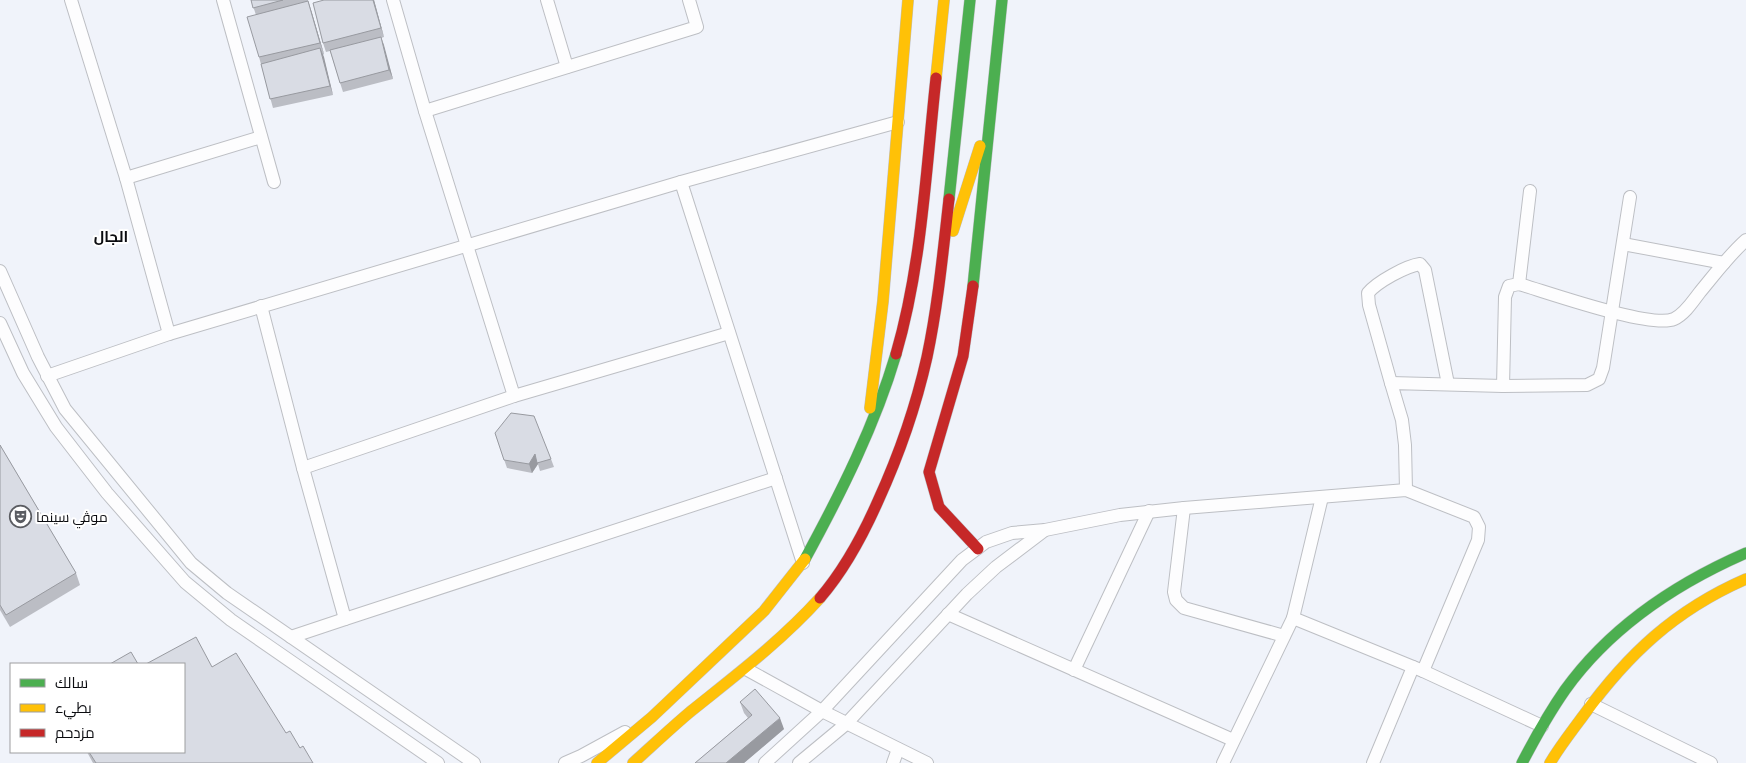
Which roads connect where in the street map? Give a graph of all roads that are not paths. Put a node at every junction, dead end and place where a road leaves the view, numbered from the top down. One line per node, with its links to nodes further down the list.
1 (71, 0): 15 (street)
2 (223, 0): 14 (street)
3 (393, 0): 12 (street)
4 (547, 0): 10 (street)
5 (689, 0): 10 (street)
6 (908, 0): 13 (street)
7 (944, 0): 37 (street)
8 (970, 0): 25 (street)
9 (1002, 0): 11 (street)
10 (568, 67): 12 (street)
11 (991, 109): 25 (street); 45 (street)
12 (424, 111): 22 (street)
13 (898, 122): 17 (street); 37 (street)
14 (261, 137): 15 (street); 16 (street)
15 (126, 178): 31 (street)
16 (274, 182)
17 (681, 182): 22 (street); 30 (street)
18 (1530, 191): 26 (street)
19 (1630, 197): 21 (street)
20 (1746, 240): 23 (street)
21 (1623, 244): 23 (street); 28 (street)
22 (467, 246): 27 (street); 36 (street)
23 (1724, 263): 28 (street)
24 (0, 271): 32 (street)
25 (941, 272): 54 (street)
26 (1519, 284): 28 (street); 35 (street)
27 (261, 306): 31 (street); 38 (street)
28 (1612, 313): 35 (street)
29 (0, 323): 65 (street)
30 (730, 333): 36 (street); 39 (street)
31 (168, 334): 32 (street)
32 (47, 376): 53 (street)
33 (1391, 383): 34 (street); 34 (street); 40 (street)
34 (1448, 384): 35 (street)
35 (1503, 386)
36 (514, 396): 38 (street)
37 (867, 433): 47 (street)
38 (302, 468): 51 (street)
39 (776, 478): 47 (street); 51 (street)
40 (1406, 490): 41 (street); 55 (street)
41 (1322, 497): 42 (street); 50 (street)
42 (1184, 508): 43 (street); 52 (street)
43 (1149, 511): 44 (street); 56 (street)
44 (1045, 530): 45 (street); 49 (street)
45 (978, 549): 58 (street)
46 (1746, 552): 61 (street)
47 (803, 563): 59 (street)
48 (1746, 579): 57 (street)
49 (948, 614): 56 (street); 60 (street)
50 (1293, 618): 52 (street); 55 (street)
51 (344, 619): 53 (street)
52 (1284, 636): 62 (street)
53 (291, 637): 66 (street)
54 (746, 669): 58 (street); 69 (street)
55 (1418, 669): 61 (street); 75 (street)
56 (1074, 670): 62 (street)
57 (1591, 704): 64 (street); 77 (street)
58 (822, 711): 60 (street); 70 (street)
59 (652, 717): 67 (street); 68 (street)
60 (846, 724): 63 (street); 71 (street)
61 (1542, 726): 76 (street)
62 (1233, 740): 74 (street)
63 (898, 750): 72 (street); 73 (street)
64 (1692, 759): 78 (street)
65 (438, 763)
66 (474, 763)
67 (565, 763)
68 (597, 763)
69 (633, 763)
70 (765, 763)
71 (799, 763)
72 (893, 763)
73 (927, 763)
74 (1223, 763)
75 (1372, 763)
76 (1522, 763)
77 (1550, 763)
78 (1712, 763)

